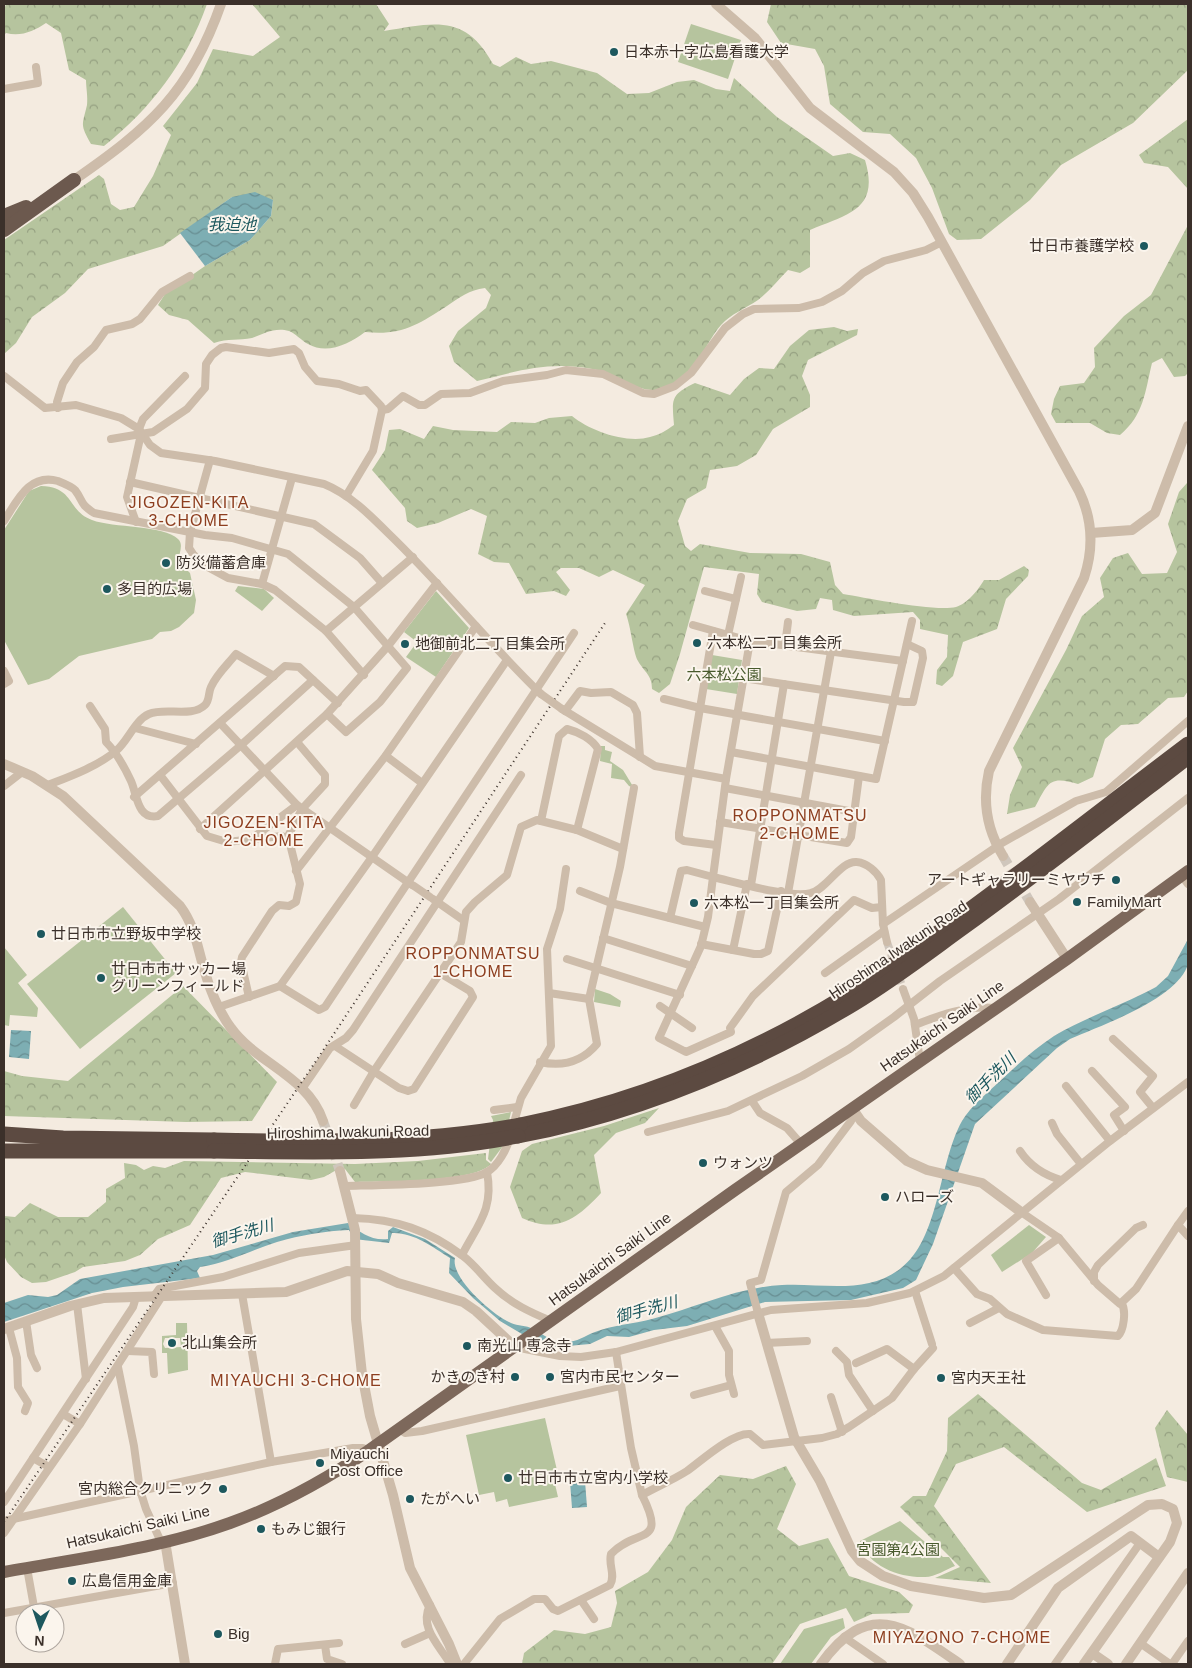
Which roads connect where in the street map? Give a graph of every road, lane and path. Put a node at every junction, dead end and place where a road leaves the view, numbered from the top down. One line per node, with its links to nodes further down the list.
1 (221, 4): 5 (street)
2 (716, 4): 8 (street)
3 (36, 67): 4 (street)
4 (4, 89)
5 (74, 180): 6 (highway); 7 (highway)
6 (4, 216)
7 (4, 230)
8 (942, 242): 13 (street); 26 (street)
9 (190, 276): 12 (street)
10 (4, 376): 12 (street)
11 (182, 377): 15 (street)
12 (58, 408): 15 (street)
13 (382, 410): 15 (street); 20 (street)
14 (1188, 426): 26 (street)
15 (140, 432): 16 (street); 17 (street); 19 (street)
16 (111, 439)
17 (210, 460): 18 (street); 21 (street)
18 (292, 478): 20 (street); 22 (street)
19 (130, 482): 21 (street); 24 (street)
20 (346, 496): 28 (street)
21 (200, 498): 22 (street); 25 (street)
22 (282, 516): 27 (street); 30 (street)
23 (4, 521): 24 (street)
24 (136, 522): 25 (street)
25 (190, 532): 27 (street); 32 (street)
26 (1091, 532): 115 (street)
27 (272, 549): 32 (street); 35 (street)
28 (412, 556): 30 (street); 31 (street)
29 (741, 576): 34 (street)
30 (382, 583): 35 (street)
31 (437, 583): 39 (street); 46 (street)
32 (262, 584): 40 (street)
33 (705, 591): 34 (street)
34 (736, 599): 43 (street)
35 (354, 607): 40 (street); 46 (street)
36 (912, 621): 45 (street)
37 (788, 622): 47 (street)
38 (693, 625): 41 (street)
39 (476, 626): 49 (street); 80 (street)
40 (326, 631): 52 (street)
41 (713, 631): 43 (street); 64 (street)
42 (574, 633): 59 (street)
43 (728, 635): 44 (street)
44 (750, 641): 47 (street); 54 (street)
45 (907, 644): 50 (street); 61 (street)
46 (388, 646): 52 (street); 66 (street)
47 (785, 646): 48 (street)
48 (831, 652): 50 (street); 58 (street)
49 (507, 660): 59 (street); 93 (street)
50 (903, 661): 61 (street)
51 (4, 671): 56 (street)
52 (364, 675): 62 (street)
53 (274, 676): 55 (street); 70 (street); 71 (street)
54 (743, 678): 57 (street); 67 (street)
55 (313, 680): 62 (street); 77 (street)
56 (4, 684)
57 (784, 684): 58 (street); 69 (street)
58 (824, 690): 61 (street); 72 (street)
59 (539, 692): 65 (street, bridge); 123 (street)
60 (664, 699): 64 (street)
61 (894, 701): 73 (street)
62 (338, 703): 66 (street)
63 (90, 706): 78 (street)
64 (700, 708): 67 (street); 88 (street)
65 (563, 710): 82 (street); 82 (street)
66 (328, 714): 74 (street)
67 (737, 715): 69 (street); 79 (street)
68 (1188, 721): 115 (street)
69 (778, 722): 72 (street); 83 (street)
70 (220, 723): 75 (street); 77 (street)
71 (135, 728): 75 (street); 78 (street)
72 (817, 729): 73 (street); 85 (street)
73 (885, 741): 91 (street)
74 (297, 742): 87 (street); 103 (street)
75 (196, 744): 89 (street)
76 (1188, 744): 176 (highway, Hiroshima Iwakuni Road)
77 (240, 746): 87 (street); 101 (street)
78 (115, 751): 94 (street); 99 (street)
79 (731, 752): 83 (street); 92 (street)
80 (386, 756): 93 (street); 107 (street)
81 (1188, 757): 176 (highway, Hiroshima Iwakuni Road)
82 (640, 758): 88 (street)
83 (771, 760): 85 (street); 98 (street)
84 (4, 764): 86 (street)
85 (810, 767): 91 (street); 102 (street)
86 (22, 772): 94 (street); 95 (street)
87 (264, 772): 103 (street); 108 (street)
88 (689, 772): 92 (street); 114 (street)
89 (160, 775): 99 (street); 101 (street)
90 (521, 775): 127 (street)
91 (859, 776): 104 (street)
92 (726, 779): 97 (street)
93 (422, 783): 118 (street)
94 (48, 785): 152 (street)
95 (4, 786)
96 (634, 788): 116 (street)
97 (725, 788): 98 (street); 106 (street)
98 (765, 796): 102 (street); 109 (street)
99 (134, 797): 101 (street)
100 (1188, 798): 131 (street)
101 (178, 800): 108 (street)
102 (804, 803): 104 (street); 111 (street)
103 (299, 807): 107 (street); 112 (street); 113 (street)
104 (854, 812): 111 (street)
105 (541, 821): 110 (street); 110 (street); 133 (street)
106 (720, 822): 109 (street); 114 (street)
107 (330, 828): 118 (street); 120 (street)
108 (200, 829): 113 (street)
109 (760, 829): 111 (street); 124 (street)
110 (577, 830): 116 (street)
111 (798, 836): 126 (street)
112 (287, 838): 113 (street); 120 (street)
113 (250, 840)
114 (716, 846): 122 (street)
115 (998, 847): 117 (street); 134 (street)
116 (623, 849): 129 (street)
117 (1003, 856)
118 (372, 857): 123 (street); 146 (street)
119 (566, 869): 148 (street)
120 (296, 871): 150 (street)
121 (1186, 877): 141 (main road, Hatsukaichi Saiki Line)
122 (713, 878): 124 (street); 132 (street); 135 (street)
123 (411, 885): 127 (street, bridge); 146 (street)
124 (749, 885): 126 (street); 139 (street)
125 (580, 891): 129 (street)
126 (784, 892): 130 (street); 139 (street)
127 (437, 902): 133 (street); 160 (street)
128 (1030, 902): 131 (street)
129 (611, 903): 132 (street); 136 (street)
130 (882, 906): 134 (street); 156 (street)
131 (1038, 914): 141 (street); 154 (street)
132 (670, 918): 135 (street)
133 (463, 920): 144 (street)
134 (883, 927): 137 (street); 145 (street)
135 (705, 928): 138 (street)
136 (603, 938): 142 (street); 143 (street)
137 (887, 942)
138 (701, 944): 139 (street); 142 (street)
139 (733, 950)
140 (567, 959): 143 (street)
141 (1067, 959): 155 (main road, Hatsukaichi Saiki Line)
142 (692, 966): 149 (street)
143 (596, 968): 149 (street); 151 (street)
144 (440, 972): 163 (street); 163 (street)
145 (825, 973)
146 (280, 986): 150 (street)
147 (902, 989): 154 (street)
148 (549, 993): 151 (street); 162 (street)
149 (680, 995): 156 (street)
150 (248, 997): 152 (street)
151 (589, 999): 162 (street)
152 (220, 1006): 167 (street)
153 (660, 1006): 156 (street)
154 (909, 1006): 157 (street); 168 (street)
155 (996, 1008): 157 (street); 161 (main road, Hatsukaichi Saiki Line)
156 (672, 1014): 158 (street)
157 (915, 1025): 161 (street)
158 (692, 1028)
159 (1113, 1038): 171 (street)
160 (335, 1046): 163 (street); 167 (street)
161 (920, 1061): 173 (main road, Hatsukaichi Saiki Line)
162 (540, 1062): 170 (street)
163 (374, 1071): 169 (street)
164 (1092, 1071): 177 (street)
165 (1188, 1082): 171 (street)
166 (1066, 1086): 181 (street)
167 (302, 1089): 174 (street)
168 (752, 1101): 179 (street); 182 (street)
169 (354, 1105)
170 (517, 1107): 172 (street); 189 (street)
171 (1153, 1108): 177 (street)
172 (494, 1110)
173 (853, 1110): 182 (main road, Hatsukaichi Saiki Line); 193 (street); 212 (street)
174 (323, 1121)
175 (1052, 1123): 187 (street)
176 (519, 1130): 184 (highway, Hiroshima Iwakuni Road, bridge)
177 (1124, 1131): 181 (street)
178 (4, 1132): 180 (highway); 183 (highway)
179 (648, 1132)
180 (164, 1139): 183 (highway, Hiroshima Iwakuni Road); 184 (highway, Hiroshima Iwakuni Road)
181 (1110, 1141): 187 (street)
182 (801, 1144): 214 (main road, Hatsukaichi Saiki Line)
183 (61, 1145): 184 (highway, Hiroshima Iwakuni Road); 185 (highway)
184 (214, 1145)
185 (4, 1150)
186 (1020, 1151): 190 (street)
187 (1081, 1164): 190 (street)
188 (340, 1171): 191 (street)
189 (487, 1172): 191 (street); 200 (street)
190 (1062, 1180): 193 (street)
191 (345, 1186): 194 (street)
192 (1188, 1211): 196 (street)
193 (1021, 1212): 198 (street); 201 (street)
194 (353, 1220): 199 (street); 200 (street)
195 (1143, 1225): 203 (street)
196 (1178, 1225): 197 (street); 210 (street)
197 (1188, 1236)
198 (1059, 1238): 203 (street); 207 (street)
199 (356, 1244): 202 (street); 206 (street)
200 (462, 1255): 214 (street)
201 (954, 1268): 204 (street); 211 (street)
202 (356, 1272): 205 (street); 219 (street); 242 (street)
203 (1094, 1281): 210 (street)
204 (915, 1291): 212 (street); 227 (street)
205 (242, 1294): 206 (street); 244 (street)
206 (158, 1296): 208 (street); 221 (street)
207 (1046, 1296)
208 (136, 1297): 209 (street); 229 (street)
209 (77, 1304): 213 (street); 229 (street)
210 (1122, 1304): 211 (street)
211 (999, 1308): 215 (street)
212 (758, 1310): 216 (street); 220 (street)
213 (26, 1321): 217 (street); 226 (street)
214 (550, 1322): 219 (main road, Hatsukaichi Saiki Line)
215 (970, 1323)
216 (715, 1326): 223 (street); 230 (street)
217 (6, 1328): 235 (street)
218 (807, 1341): 220 (street)
219 (520, 1343): 223 (street); 239 (main road, Hatsukaichi Saiki Line)
220 (766, 1343): 241 (street)
221 (128, 1351): 225 (street); 228 (street)
222 (836, 1351): 236 (street)
223 (616, 1352): 231 (street)
224 (856, 1363): 227 (street)
225 (118, 1366): 238 (street); 246 (street)
226 (37, 1368)
227 (914, 1368): 236 (street)
228 (154, 1374)
229 (86, 1379): 237 (street)
230 (731, 1385): 232 (street); 233 (street)
231 (620, 1386): 239 (street); 247 (street)
232 (734, 1394)
233 (694, 1395)
234 (831, 1397): 240 (street)
235 (25, 1410)
236 (873, 1411): 240 (street)
237 (62, 1414): 238 (street); 243 (street)
238 (80, 1424): 245 (street)
239 (399, 1429): 242 (main road, Hatsukaichi Saiki Line)
240 (842, 1432): 241 (street)
241 (797, 1441): 247 (street); 254 (street)
242 (373, 1447): 244 (street); 252 (main road, Hatsukaichi Saiki Line); 262 (street)
243 (33, 1458): 245 (street); 248 (street)
244 (271, 1462): 246 (street)
245 (49, 1467): 249 (street)
246 (140, 1490): 249 (street); 252 (street)
247 (642, 1495): 259 (street)
248 (4, 1502)
249 (13, 1519): 250 (street); 251 (street)
250 (4, 1521)
251 (4, 1533)
252 (163, 1541): 255 (main road, Hatsukaichi Saiki Line); 258 (street)
253 (1140, 1543): 254 (street); 279 (street); 280 (street)
254 (1159, 1557): 271 (street)
255 (27, 1568): 256 (main road, Hatsukaichi Saiki Line); 260 (street)
256 (4, 1572)
257 (1188, 1573): 268 (street)
258 (173, 1583): 261 (street); 273 (street)
259 (581, 1600): 263 (street); 272 (street)
260 (33, 1603)
261 (57, 1603)
262 (430, 1605): 264 (street); 272 (street)
263 (594, 1619)
264 (430, 1633): 269 (street); 272 (street)
265 (844, 1638): 276 (street); 277 (street); 278 (street)
266 (1188, 1641): 284 (street)
267 (339, 1643): 270 (street)
268 (1140, 1643): 283 (street); 284 (street)
269 (405, 1644)
270 (325, 1645): 274 (street); 275 (street)
271 (1092, 1653): 281 (street); 282 (street)
272 (454, 1663)
273 (185, 1664)
274 (275, 1664)
275 (342, 1664)
276 (821, 1664)
277 (883, 1664)
278 (960, 1664)
279 (1007, 1664)
280 (1055, 1664)
281 (1084, 1664)
282 (1108, 1664)
283 (1126, 1664)
284 (1171, 1664)

